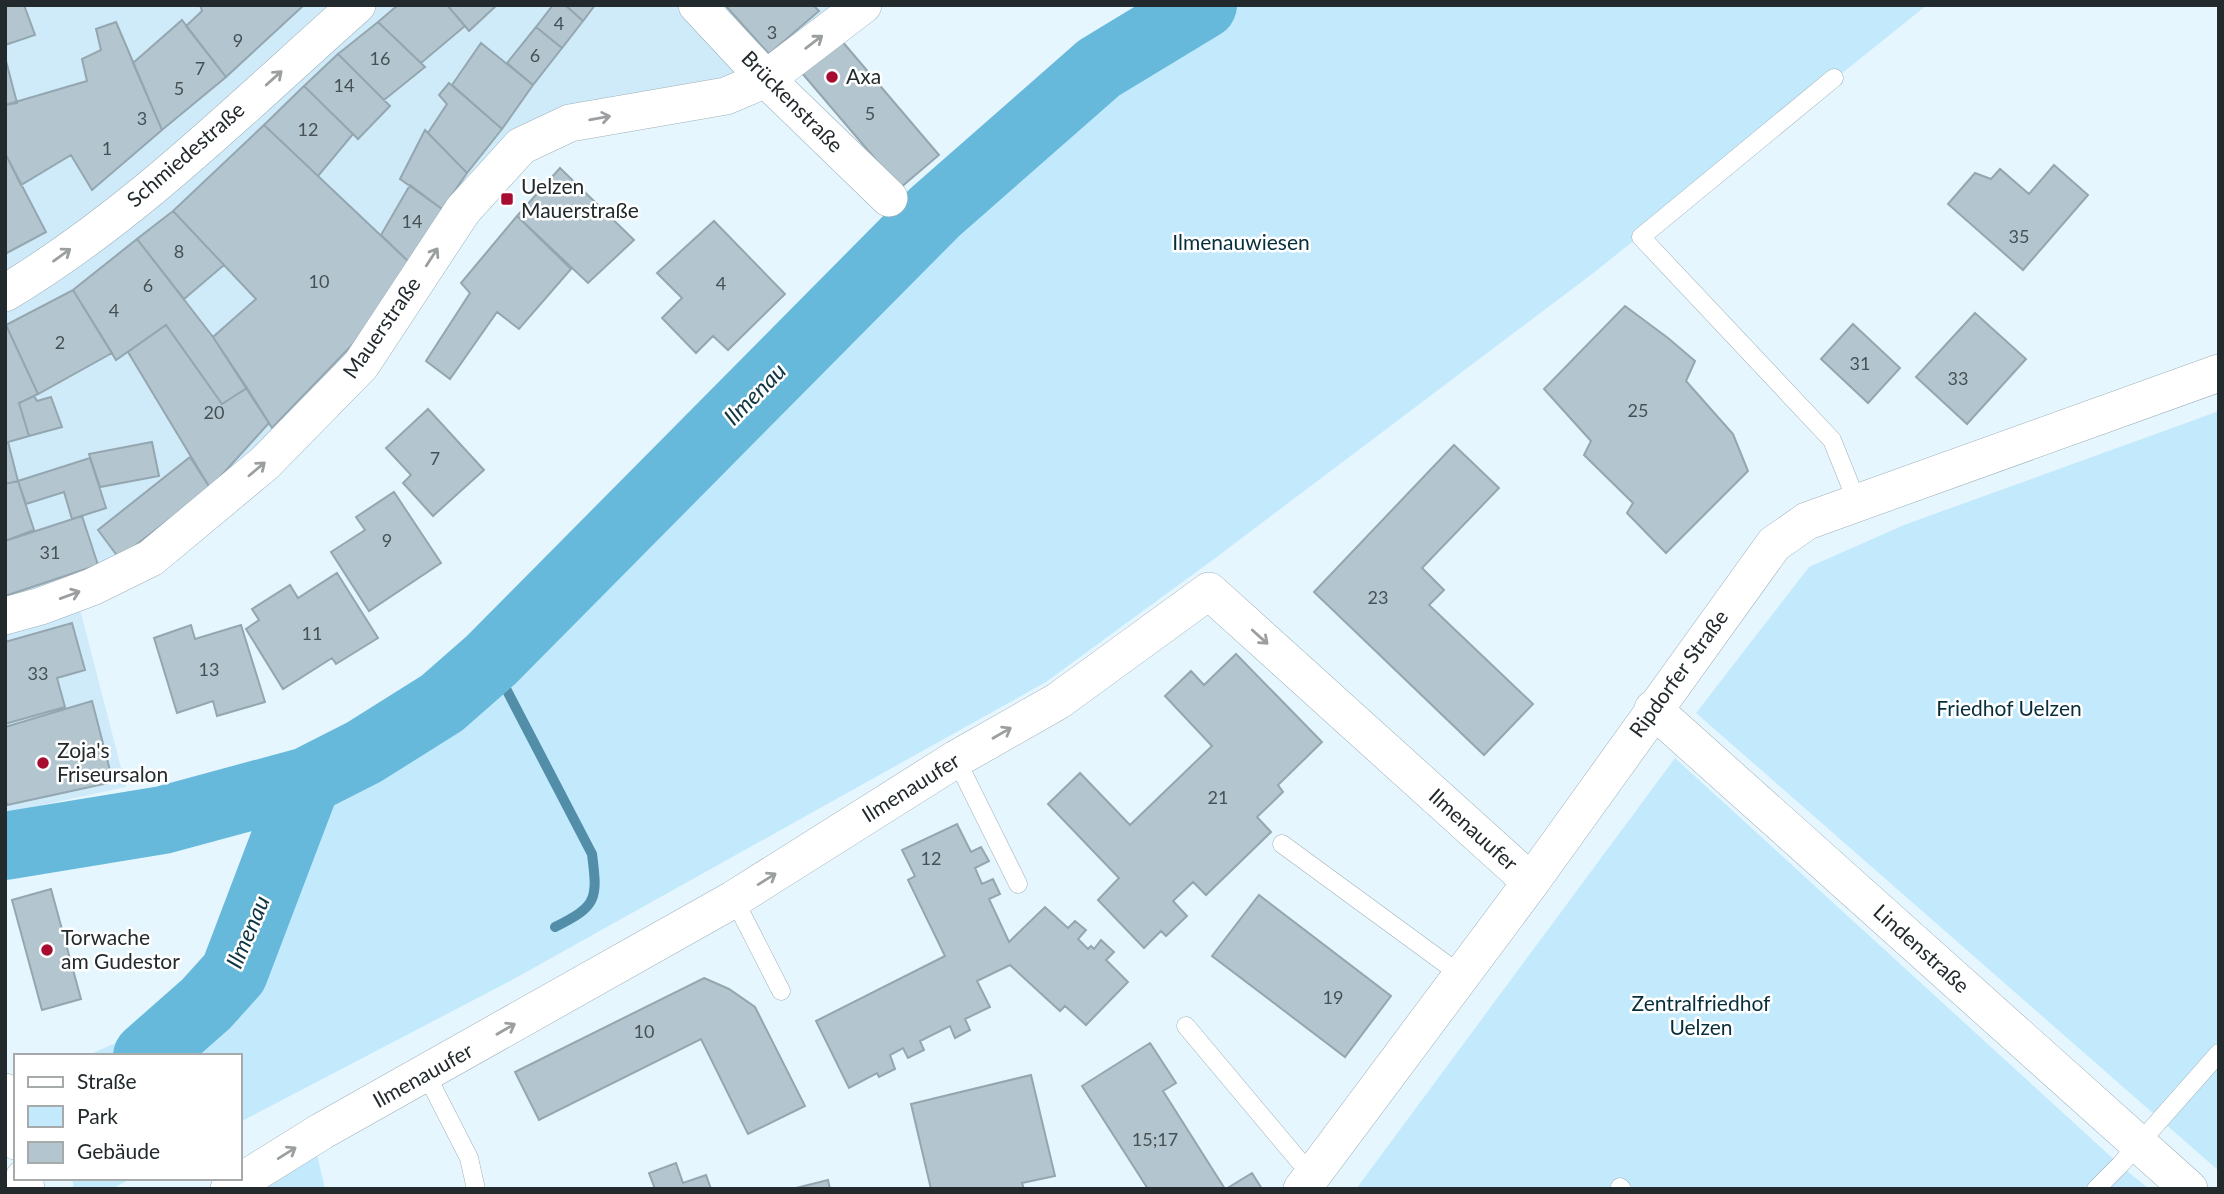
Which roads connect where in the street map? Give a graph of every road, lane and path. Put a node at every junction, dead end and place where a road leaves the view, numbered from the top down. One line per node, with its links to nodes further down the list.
1 (357, 5): 7 (street, Schmiedestraße, one-way to 1)
2 (697, 5): 5 (street, Brückenstraße)
3 (863, 5): 5 (street, Mauerstraße, one-way to 3)
4 (1834, 78): 9 (lane)
5 (766, 79): 6 (street, Brückenstraße); 10 (street, Mauerstraße, one-way to 5)
6 (889, 198)
7 (5, 293)
8 (2219, 373): 9 (street, Ripdorfer Straße)
9 (1857, 502): 11 (street, Ripdorfer Straße)
10 (5, 616)
11 (1653, 709): 14 (street, Ripdorfer Straße); 24 (street, Lindenstraße)
12 (956, 759): 14 (street, Ilmenauufer, one-way to 14); 15 (lane); 16 (street, Ilmenauufer, one-way to 12)
13 (1282, 844): 17 (lane)
14 (1531, 882): 17 (street, Ripdorfer Straße)
15 (1018, 884)
16 (734, 899): 18 (lane); 21 (street, Ilmenauufer, one-way to 16)
17 (1461, 975): 25 (street, Ripdorfer Straße)
18 (781, 991)
19 (1186, 1026): 25 (lane)
20 (2219, 1053): 24 (lane)
21 (426, 1074): 26 (street, Ilmenauufer, one-way to 21); 27 (lane)
22 (5, 1092): 23 (street)
23 (14, 1132)
24 (2138, 1145): 28 (lane); 29 (street, Lindenstraße)
25 (1307, 1182)
26 (229, 1189)
27 (476, 1189)
28 (2096, 1189)
29 (2189, 1189)

